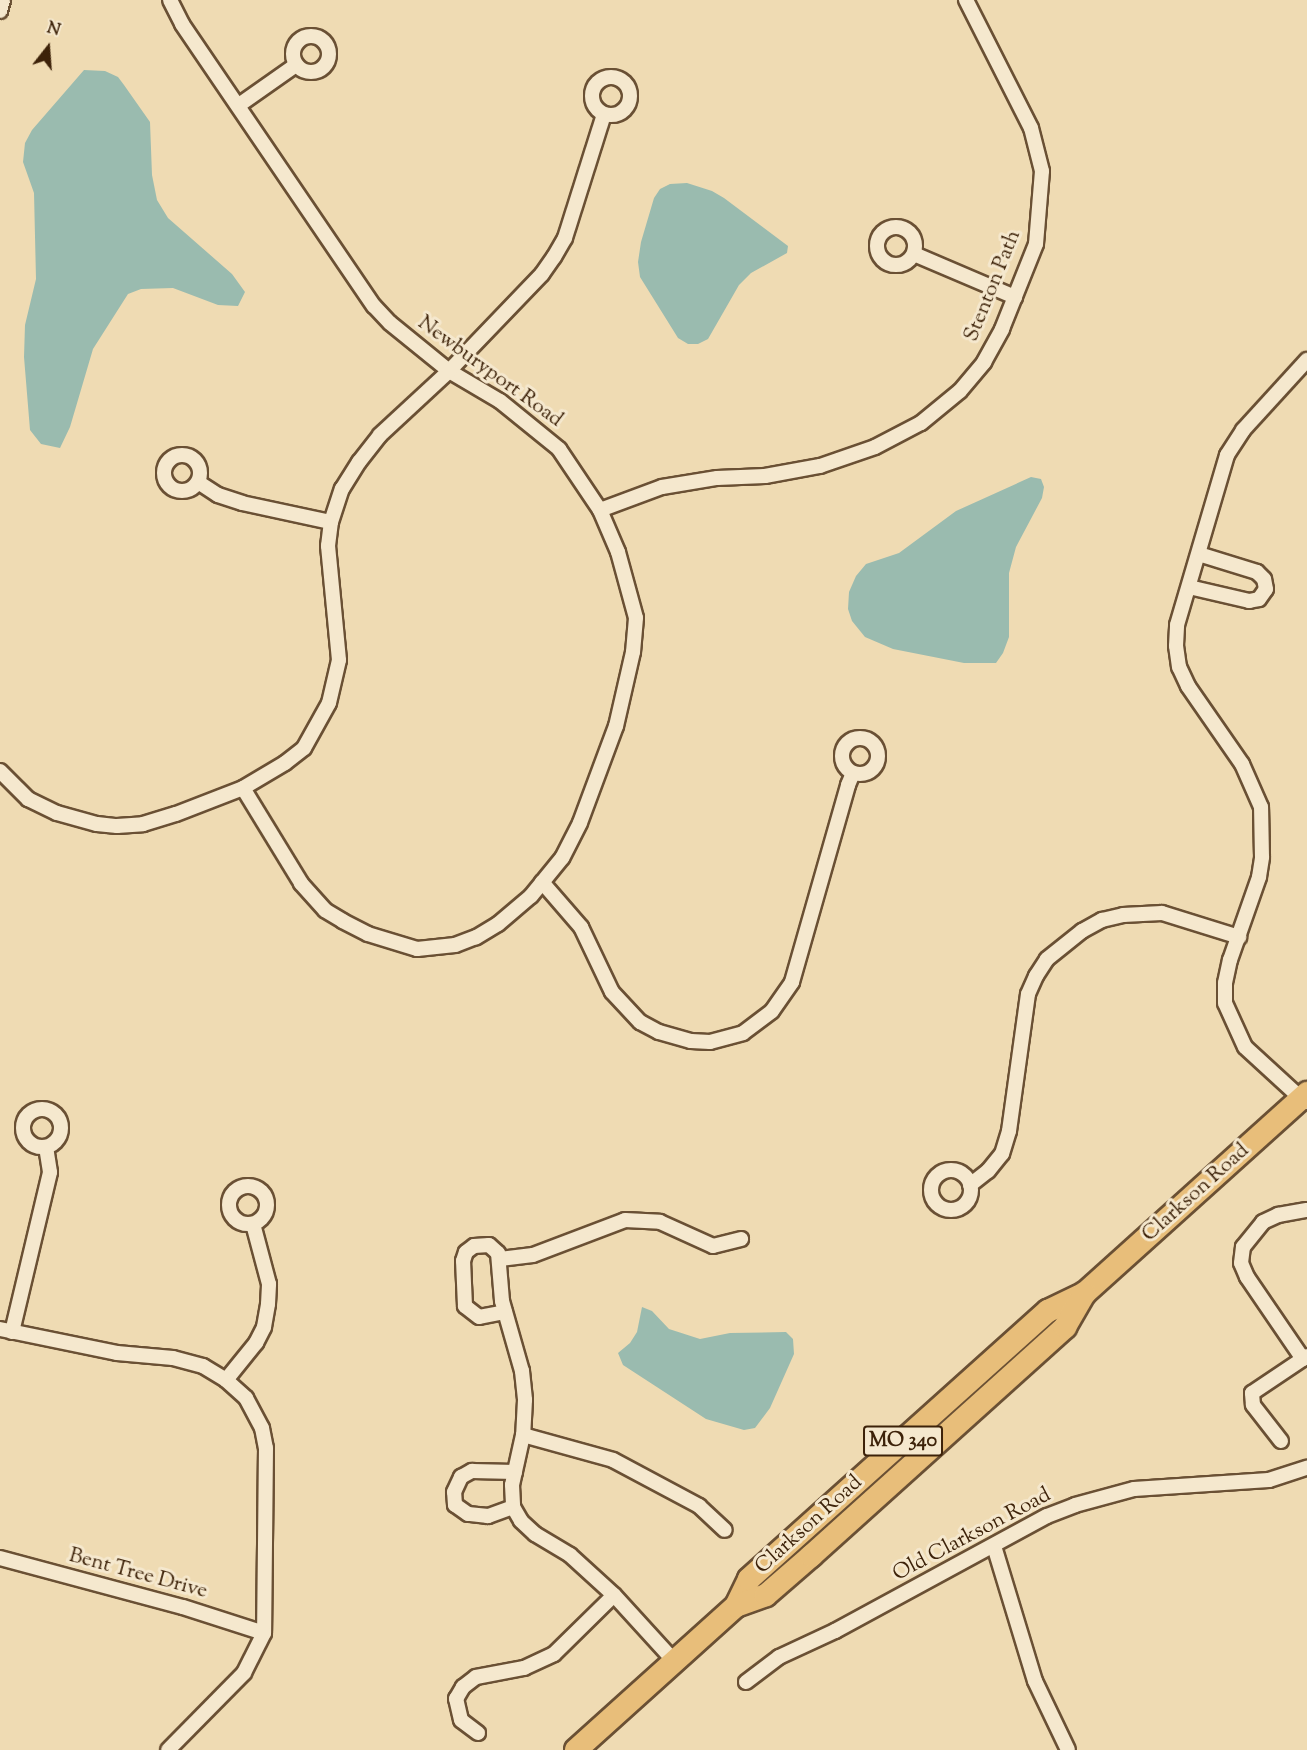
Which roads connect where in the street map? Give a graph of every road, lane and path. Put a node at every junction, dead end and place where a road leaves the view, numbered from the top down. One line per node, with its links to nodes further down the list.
1 (3, 0): 4 (street)
2 (170, 0): 6 (street, Newburyport Road)
3 (966, 0): 9 (street, Stenton Path)
4 (0, 10)
5 (296, 65): 6 (street)
6 (239, 105): 11 (street, Newburyport Road)
7 (604, 114): 11 (street)
8 (914, 254): 9 (street)
9 (1015, 297): 13 (street, Stenton Path)
10 (1307, 360): 15 (street)
11 (449, 371): 13 (street, Newburyport Road); 14 (street)
12 (198, 482): 14 (street)
13 (600, 510): 20 (street, Newburyport Road)
14 (331, 522): 19 (street)
15 (1199, 554): 16 (street); 16 (street)
16 (1189, 587): 21 (street)
17 (0, 771): 19 (street)
18 (853, 773): 20 (street)
19 (243, 788): 20 (street, Newburyport Road)
20 (542, 882)
21 (1239, 937): 22 (street); 24 (street)
22 (1305, 1098): 43 (main road, Clarkson Road / MO 340)
23 (46, 1147): 30 (street)
24 (970, 1185)
25 (1307, 1210): 31 (street)
26 (253, 1224): 32 (street)
27 (741, 1239): 28 (street)
28 (500, 1259): 29 (street); 29 (street)
29 (505, 1312): 33 (street)
30 (6, 1331): 32 (street)
31 (1305, 1358): 34 (street)
32 (226, 1380): 42 (street)
33 (523, 1435): 36 (street); 38 (street)
34 (1281, 1441)
35 (1307, 1468): 39 (street, Old Clarkson Road)
36 (515, 1472): 37 (street); 37 (street)
37 (513, 1507): 41 (street)
38 (725, 1530)
39 (994, 1546): 44 (street, Old Clarkson Road); 48 (street)
40 (0, 1558): 42 (street, Bent Tree Drive)
41 (614, 1594): 43 (street); 45 (street)
42 (264, 1633): 46 (street)
43 (674, 1661): 47 (main road, Clarkson Road / MO 340)
44 (746, 1682)
45 (478, 1733)
46 (168, 1750)
47 (576, 1750)
48 (1068, 1750)

